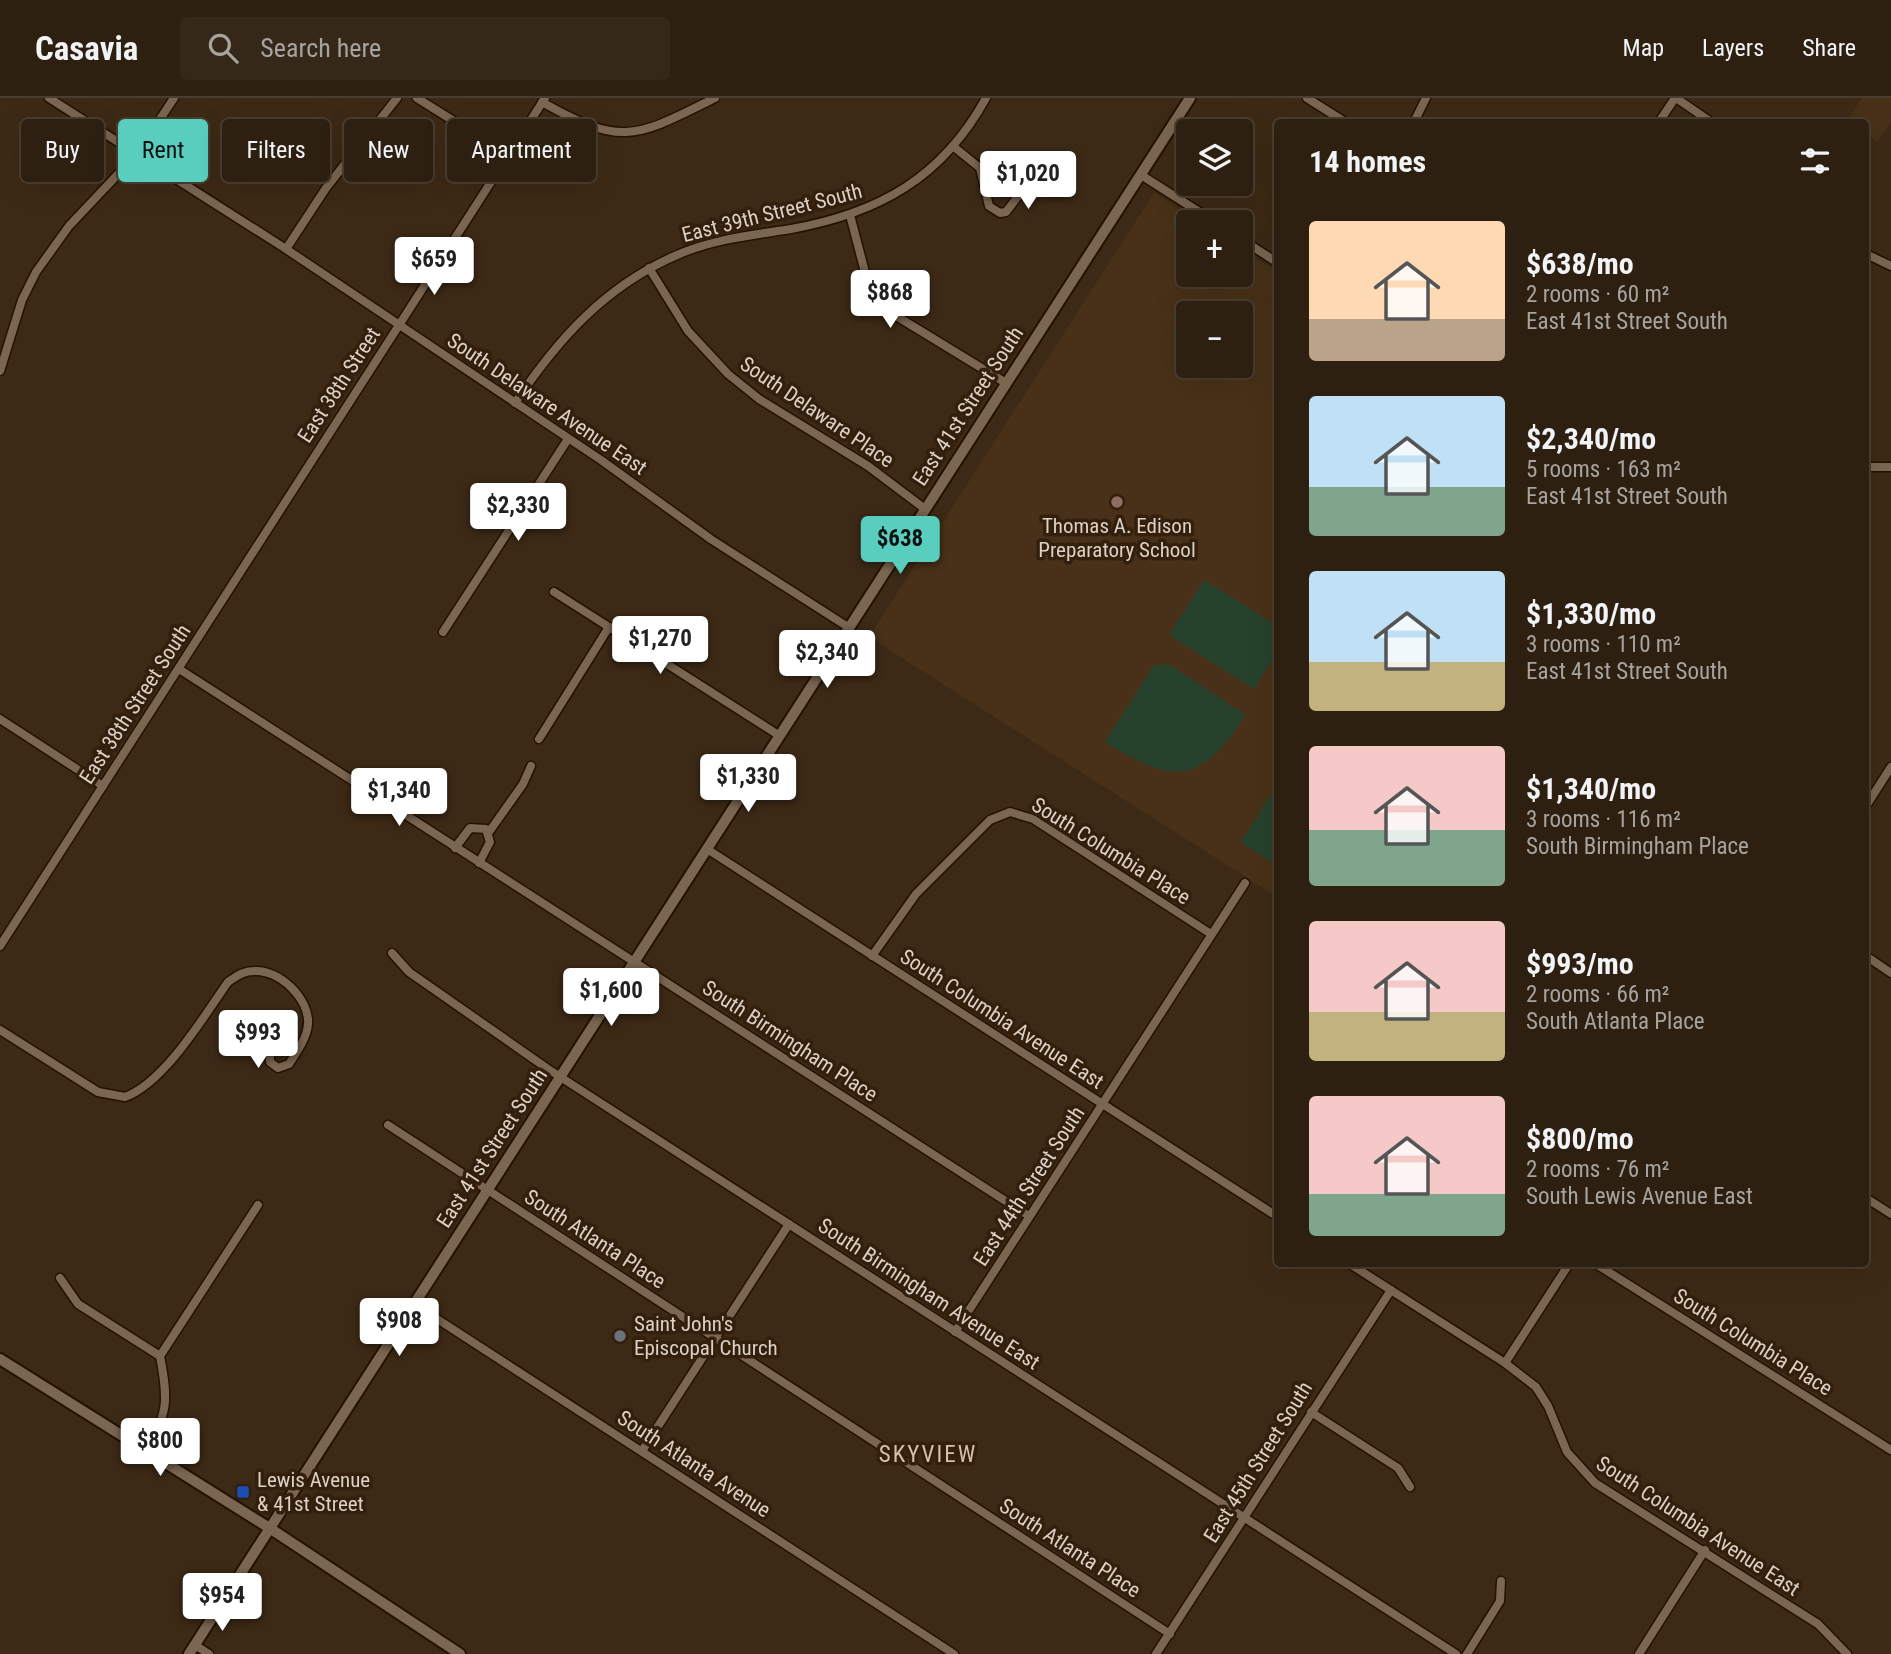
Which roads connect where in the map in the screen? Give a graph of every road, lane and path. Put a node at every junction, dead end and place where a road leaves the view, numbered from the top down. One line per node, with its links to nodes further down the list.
1 (49, 98): 19 (street, South Delaware Avenue East)
2 (174, 98): 12 (street)
3 (397, 98): 29 (street)
4 (417, 98): 13 (street)
5 (715, 98): 11 (street)
6 (986, 98): 20 (street, East 39th Street South)
7 (1190, 98): 23 (main road, East 41st Street South)
8 (1307, 98): 15 (street)
9 (1426, 98): 16 (street)
10 (1675, 98): 17 (street); 18 (street)
11 (544, 100): 14 (street, East 38th Street)
12 (160, 119)
13 (451, 119)
14 (532, 119)
15 (1340, 119)
16 (1416, 119)
17 (1661, 119)
18 (1706, 119)
19 (118, 142)
20 (954, 147): 21 (street); 27 (street, East 39th Street South)
21 (980, 168): 21 (street)
22 (118, 174): 35 (street)
23 (1141, 175): 26 (street); 36 (main road, East 41st Street South)
24 (181, 182): 29 (street, South Delaware Avenue East)
25 (491, 182): 34 (street, East 38th Street)
26 (1196, 210)
27 (850, 215): 33 (street, East 39th Street South); 36 (street)
28 (1253, 247): 31 (street)
29 (286, 249): 34 (street, South Delaware Avenue East)
30 (1869, 255): 32 (street)
31 (1274, 260)
32 (1891, 266)
33 (649, 268): 37 (street, East 39th Street South); 42 (street, South Delaware Place)
34 (398, 325): 37 (street, South Delaware Avenue East); 41 (street, East 38th Street)
35 (0, 371)
36 (1006, 383): 42 (main road, East 41st Street South)
37 (515, 403): 38 (street, South Delaware Avenue East)
38 (568, 439): 45 (street, South Delaware Avenue East); 46 (street)
39 (1869, 467): 40 (street)
40 (1891, 467)
41 (298, 480): 47 (street, East 38th Street South)
42 (925, 509): 45 (main road, East 41st Street South)
43 (554, 592): 44 (street)
44 (609, 627): 49 (street); 50 (street)
45 (848, 627): 49 (main road, East 41st Street South)
46 (443, 632)
47 (179, 668): 53 (street, East 38th Street South); 56 (street, South Birmingham Place)
48 (0, 719): 53 (street)
49 (780, 736): 57 (main road, East 41st Street South)
50 (538, 739)
51 (531, 766): 55 (street)
52 (1891, 767): 54 (street)
53 (103, 786): 61 (street, East 38th Street South)
54 (1869, 801)
55 (489, 832): 56 (street); 58 (street)
56 (456, 848): 58 (street, South Birmingham Place)
57 (707, 849): 63 (street, South Columbia Avenue East); 65 (main road, East 41st Street South)
58 (480, 863): 65 (street, South Birmingham Place)
59 (1245, 883): 60 (street, East 44th Street South)
60 (1211, 934): 63 (street, South Columbia Place); 70 (street, East 44th Street South)
61 (0, 946)
62 (392, 953): 69 (street, South Birmingham Avenue East)
63 (872, 956): 70 (street, South Columbia Avenue East)
64 (1869, 958): 66 (street)
65 (635, 962): 69 (main road, East 41st Street South); 77 (street, South Birmingham Place)
66 (1891, 973)
67 (0, 1030): 68 (street)
68 (299, 1047)
69 (561, 1077): 72 (main road, East 41st Street South); 78 (street, South Birmingham Avenue East)
70 (1103, 1105): 75 (street, South Columbia Avenue East); 77 (street, East 44th Street South)
71 (388, 1125): 72 (street, South Atlanta Place)
72 (488, 1190): 84 (main road, East 41st Street South); 86 (street, South Atlanta Place)
73 (1869, 1200): 76 (street)
74 (258, 1205): 87 (street)
75 (1274, 1214)
76 (1891, 1214)
77 (1029, 1216): 85 (street, East 44th Street South)
78 (789, 1224): 85 (street, South Birmingham Avenue East); 86 (street)
79 (1355, 1267): 83 (street, South Columbia Avenue East)
80 (1567, 1267): 89 (street)
81 (1601, 1267): 92 (street, South Columbia Place)
82 (60, 1278): 87 (street)
83 (1391, 1290): 89 (street, South Columbia Avenue East); 90 (street, East 45th Street South)
84 (414, 1304): 93 (street, South Atlanta Avenue); 96 (main road, East 41st Street South)
85 (955, 1332): 95 (street, South Birmingham Avenue East)
86 (715, 1338): 93 (street); 99 (street, South Atlanta Place)
87 (160, 1356): 91 (street)
88 (0, 1359): 91 (main road)
89 (1505, 1363): 97 (street, South Columbia Avenue East)
90 (1311, 1412): 94 (street); 95 (street, East 45th Street South)
91 (146, 1450): 96 (main road)
92 (1891, 1450)
93 (642, 1451): 103 (street, South Atlanta Avenue)
94 (1410, 1487)
95 (1244, 1517): 99 (street, East 45th Street South); 105 (street, South Birmingham Avenue East)
96 (271, 1530): 100 (main road, East 41st Street South); 102 (main road)
97 (1704, 1550): 107 (street); 108 (street, South Columbia Avenue East)
98 (1501, 1581): 106 (street)
99 (1170, 1634): 104 (street, East 45th Street South)
100 (192, 1649): 101 (street)
101 (209, 1654)
102 (460, 1654)
103 (954, 1654)
104 (1157, 1654)
105 (1455, 1654)
106 (1467, 1654)
107 (1639, 1654)
108 (1847, 1654)

